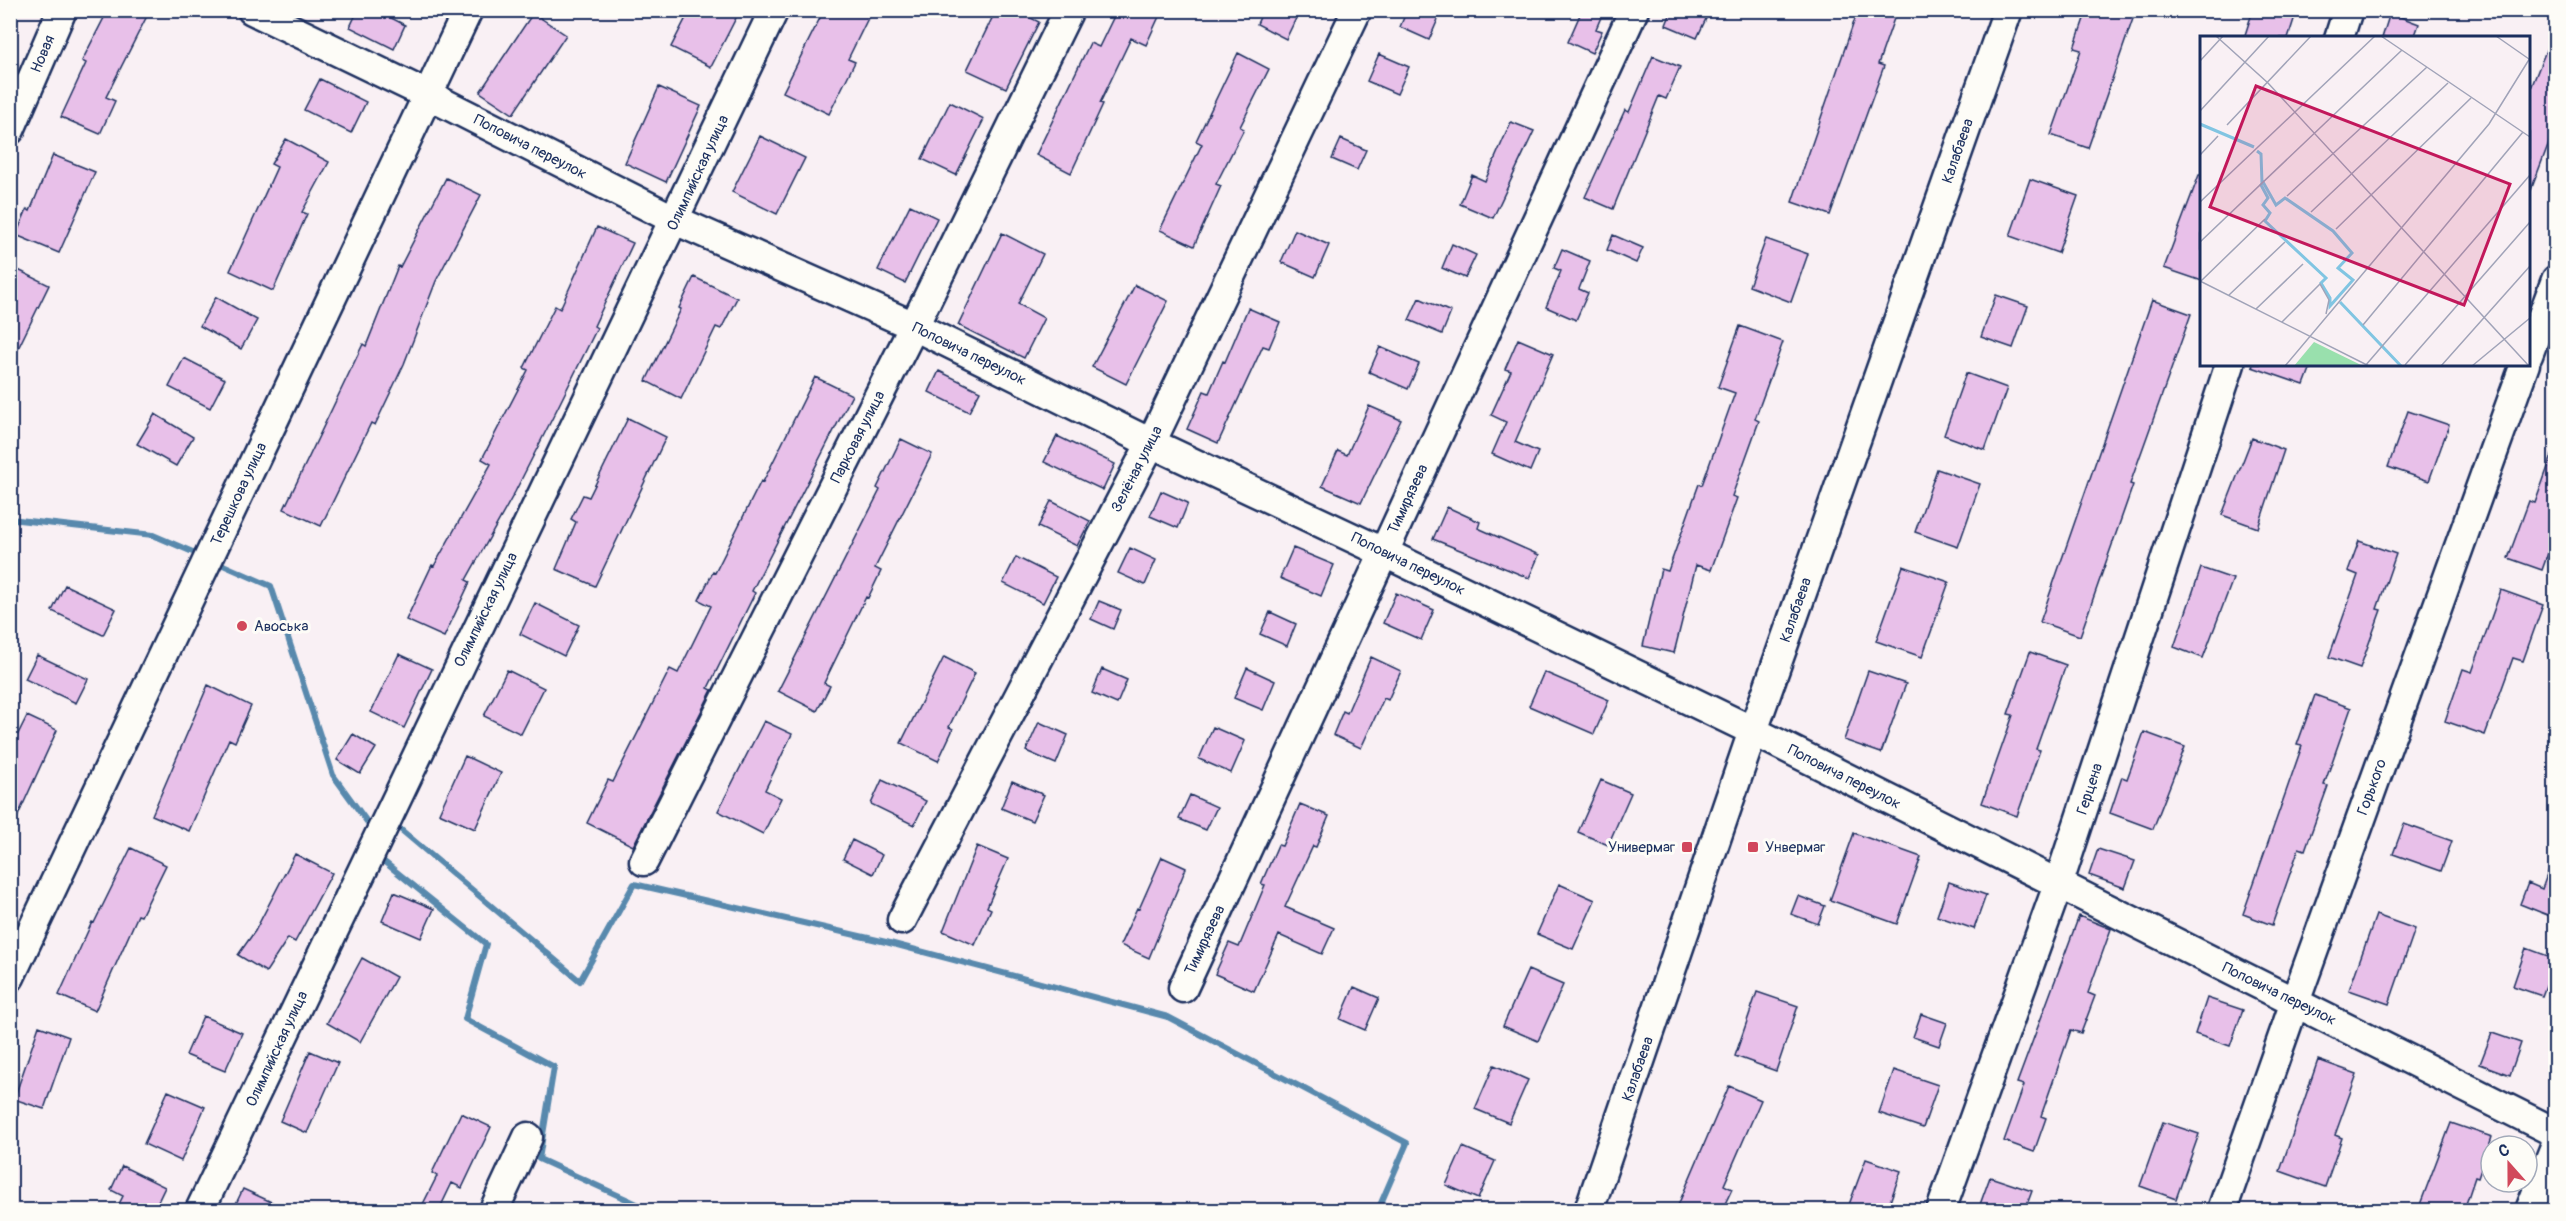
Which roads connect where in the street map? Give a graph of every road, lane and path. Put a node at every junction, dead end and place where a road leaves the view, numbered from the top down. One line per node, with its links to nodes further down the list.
1 (62, 10): 12 (street, Новая)
2 (252, 10): 11 (street, Поповича переулок)
3 (468, 10): 11 (street, Терешкова улица)
4 (774, 10): 13 (street, Олимпийская улица)
5 (1069, 10): 15 (street, Парковая улица)
6 (1357, 10): 19 (street, Зелёная улица)
7 (1634, 10): 20 (street, Тимирязева)
8 (2008, 10): 21 (street, Калабаева)
9 (2348, 10): 10 (street)
10 (2340, 36)
11 (428, 95): 13 (street, Поповича переулок); 25 (street, Терешкова улица)
12 (10, 130)
13 (675, 220): 15 (street, Поповича переулок); 31 (street, Олимпийская улица)
14 (2556, 280): 16 (street)
15 (914, 326): 19 (street, Поповича переулок); 22 (street, Парковая улица)
16 (2530, 352)
17 (2229, 366): 23 (street, Герцена)
18 (2524, 366): 27 (street, Горького)
19 (1151, 443): 20 (street, Поповича переулок); 24 (street, Зелёная улица)
20 (1383, 552): 21 (street, Поповича переулок); 26 (street, Тимирязева)
21 (1753, 731): 23 (street, Поповича переулок); 33 (street, Калабаева)
22 (644, 861)
23 (2058, 885): 27 (street, Поповича переулок); 34 (street, Герцена)
24 (902, 920)
25 (10, 977)
26 (1183, 988)
27 (2295, 1002): 28 (street, Поповича переулок); 35 (street, Горького)
28 (2556, 1133)
29 (528, 1137): 32 (street)
30 (2556, 1144): 36 (street)
31 (200, 1210)
32 (494, 1210)
33 (1589, 1210)
34 (1941, 1210)
35 (2222, 1210)
36 (2530, 1210)

